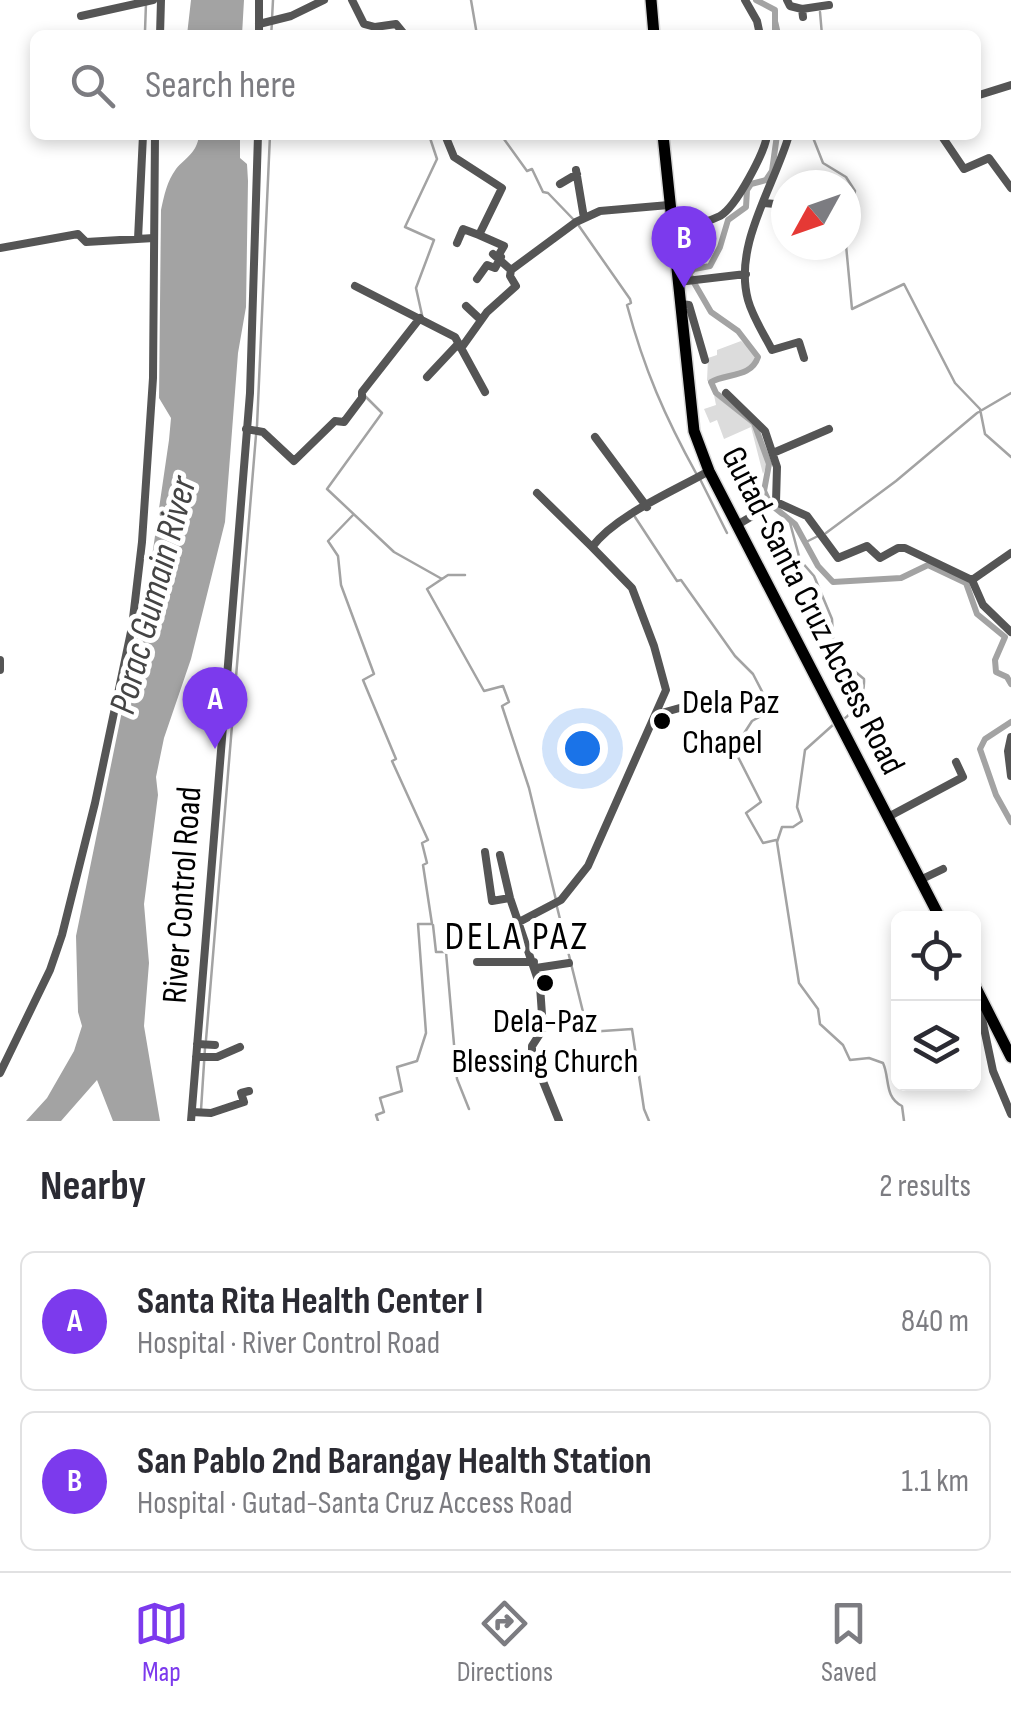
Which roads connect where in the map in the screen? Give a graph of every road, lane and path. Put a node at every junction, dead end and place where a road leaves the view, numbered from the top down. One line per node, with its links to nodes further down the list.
1 (161, 0): 12 (street)
2 (259, 0): 11 (street)
3 (324, 0): 11 (street)
4 (352, 0): 14 (street)
5 (651, 0): 15 (main road)
6 (745, 0): 16 (street)
7 (787, 0): 9 (street)
8 (148, 1): 10 (street)
9 (822, 5)
10 (81, 16)
11 (259, 24): 13 (street)
12 (160, 30)
13 (259, 30)
14 (400, 30)
15 (654, 30)
16 (758, 30)
17 (1011, 85): 18 (street)
18 (981, 94)
19 (143, 140): 35 (street)
20 (155, 140): 34 (street)
21 (258, 140): 55 (street, River Control Road)
22 (447, 140): 33 (street)
23 (664, 140): 30 (main road, Gutad-Santa Cruz Access Road)
24 (766, 140): 37 (street)
25 (787, 140): 29 (street)
26 (945, 140): 28 (street)
27 (560, 184): 32 (street)
28 (1011, 188)
29 (764, 203): 31 (street); 41 (street)
30 (670, 204): 32 (street); 37 (main road, Gutad-Santa Cruz Access Road)
31 (771, 204)
32 (584, 218): 40 (street)
33 (479, 236): 36 (street); 39 (street)
34 (154, 238): 35 (street); 91 (street)
35 (138, 239): 38 (street)
36 (457, 243)
37 (674, 244): 43 (main road, Gutad-Santa Cruz Access Road)
38 (0, 248)
39 (497, 256): 40 (street); 42 (street)
40 (511, 270): 48 (street)
41 (746, 274): 43 (street); 50 (street)
42 (477, 279)
43 (686, 281): 45 (main road, Gutad-Santa Cruz Access Road)
44 (355, 286): 47 (street)
45 (680, 304): 51 (street); 59 (main road, Gutad-Santa Cruz Access Road)
46 (466, 306): 48 (street)
47 (421, 318): 49 (street); 55 (street)
48 (481, 320): 49 (street)
49 (460, 346): 52 (street); 53 (street)
50 (804, 358)
51 (705, 360)
52 (427, 376)
53 (484, 392)
54 (726, 393): 58 (street)
55 (246, 429): 90 (street, River Control Road)
56 (829, 430): 58 (street)
57 (595, 437): 62 (street)
58 (773, 453): 61 (street)
59 (709, 471): 62 (street); 63 (main road, Gutad-Santa Cruz Access Road)
60 (538, 493): 64 (street)
61 (773, 504): 63 (street); 66 (street)
62 (647, 506): 64 (street)
63 (736, 525): 75 (main road, Gutad-Santa Cruz Access Road)
64 (592, 548): 71 (street)
65 (1011, 553): 66 (street)
66 (972, 580): 67 (street)
67 (1011, 632)
68 (0, 660): 69 (street)
69 (0, 670)
70 (694, 704): 71 (street)
71 (658, 714): 82 (street)
72 (1011, 737): 74 (street)
73 (956, 762): 75 (street)
74 (1011, 776)
75 (888, 817): 79 (main road, Gutad-Santa Cruz Access Road)
76 (485, 852): 80 (street)
77 (500, 855): 80 (street)
78 (943, 869): 79 (street)
79 (920, 880): 81 (main road, Gutad-Santa Cruz Access Road)
80 (510, 898): 82 (street)
81 (936, 911)
82 (519, 922): 85 (street)
83 (478, 962): 85 (street)
84 (569, 963): 85 (street)
85 (535, 965): 95 (street)
86 (981, 999): 87 (main road)
87 (985, 1007): 89 (main road); 93 (street)
88 (240, 1048): 90 (street)
89 (1011, 1057)
90 (201, 1058): 94 (street, River Control Road)
91 (0, 1073)
92 (248, 1090): 94 (street)
93 (1011, 1114)
94 (191, 1116)
95 (559, 1121)

